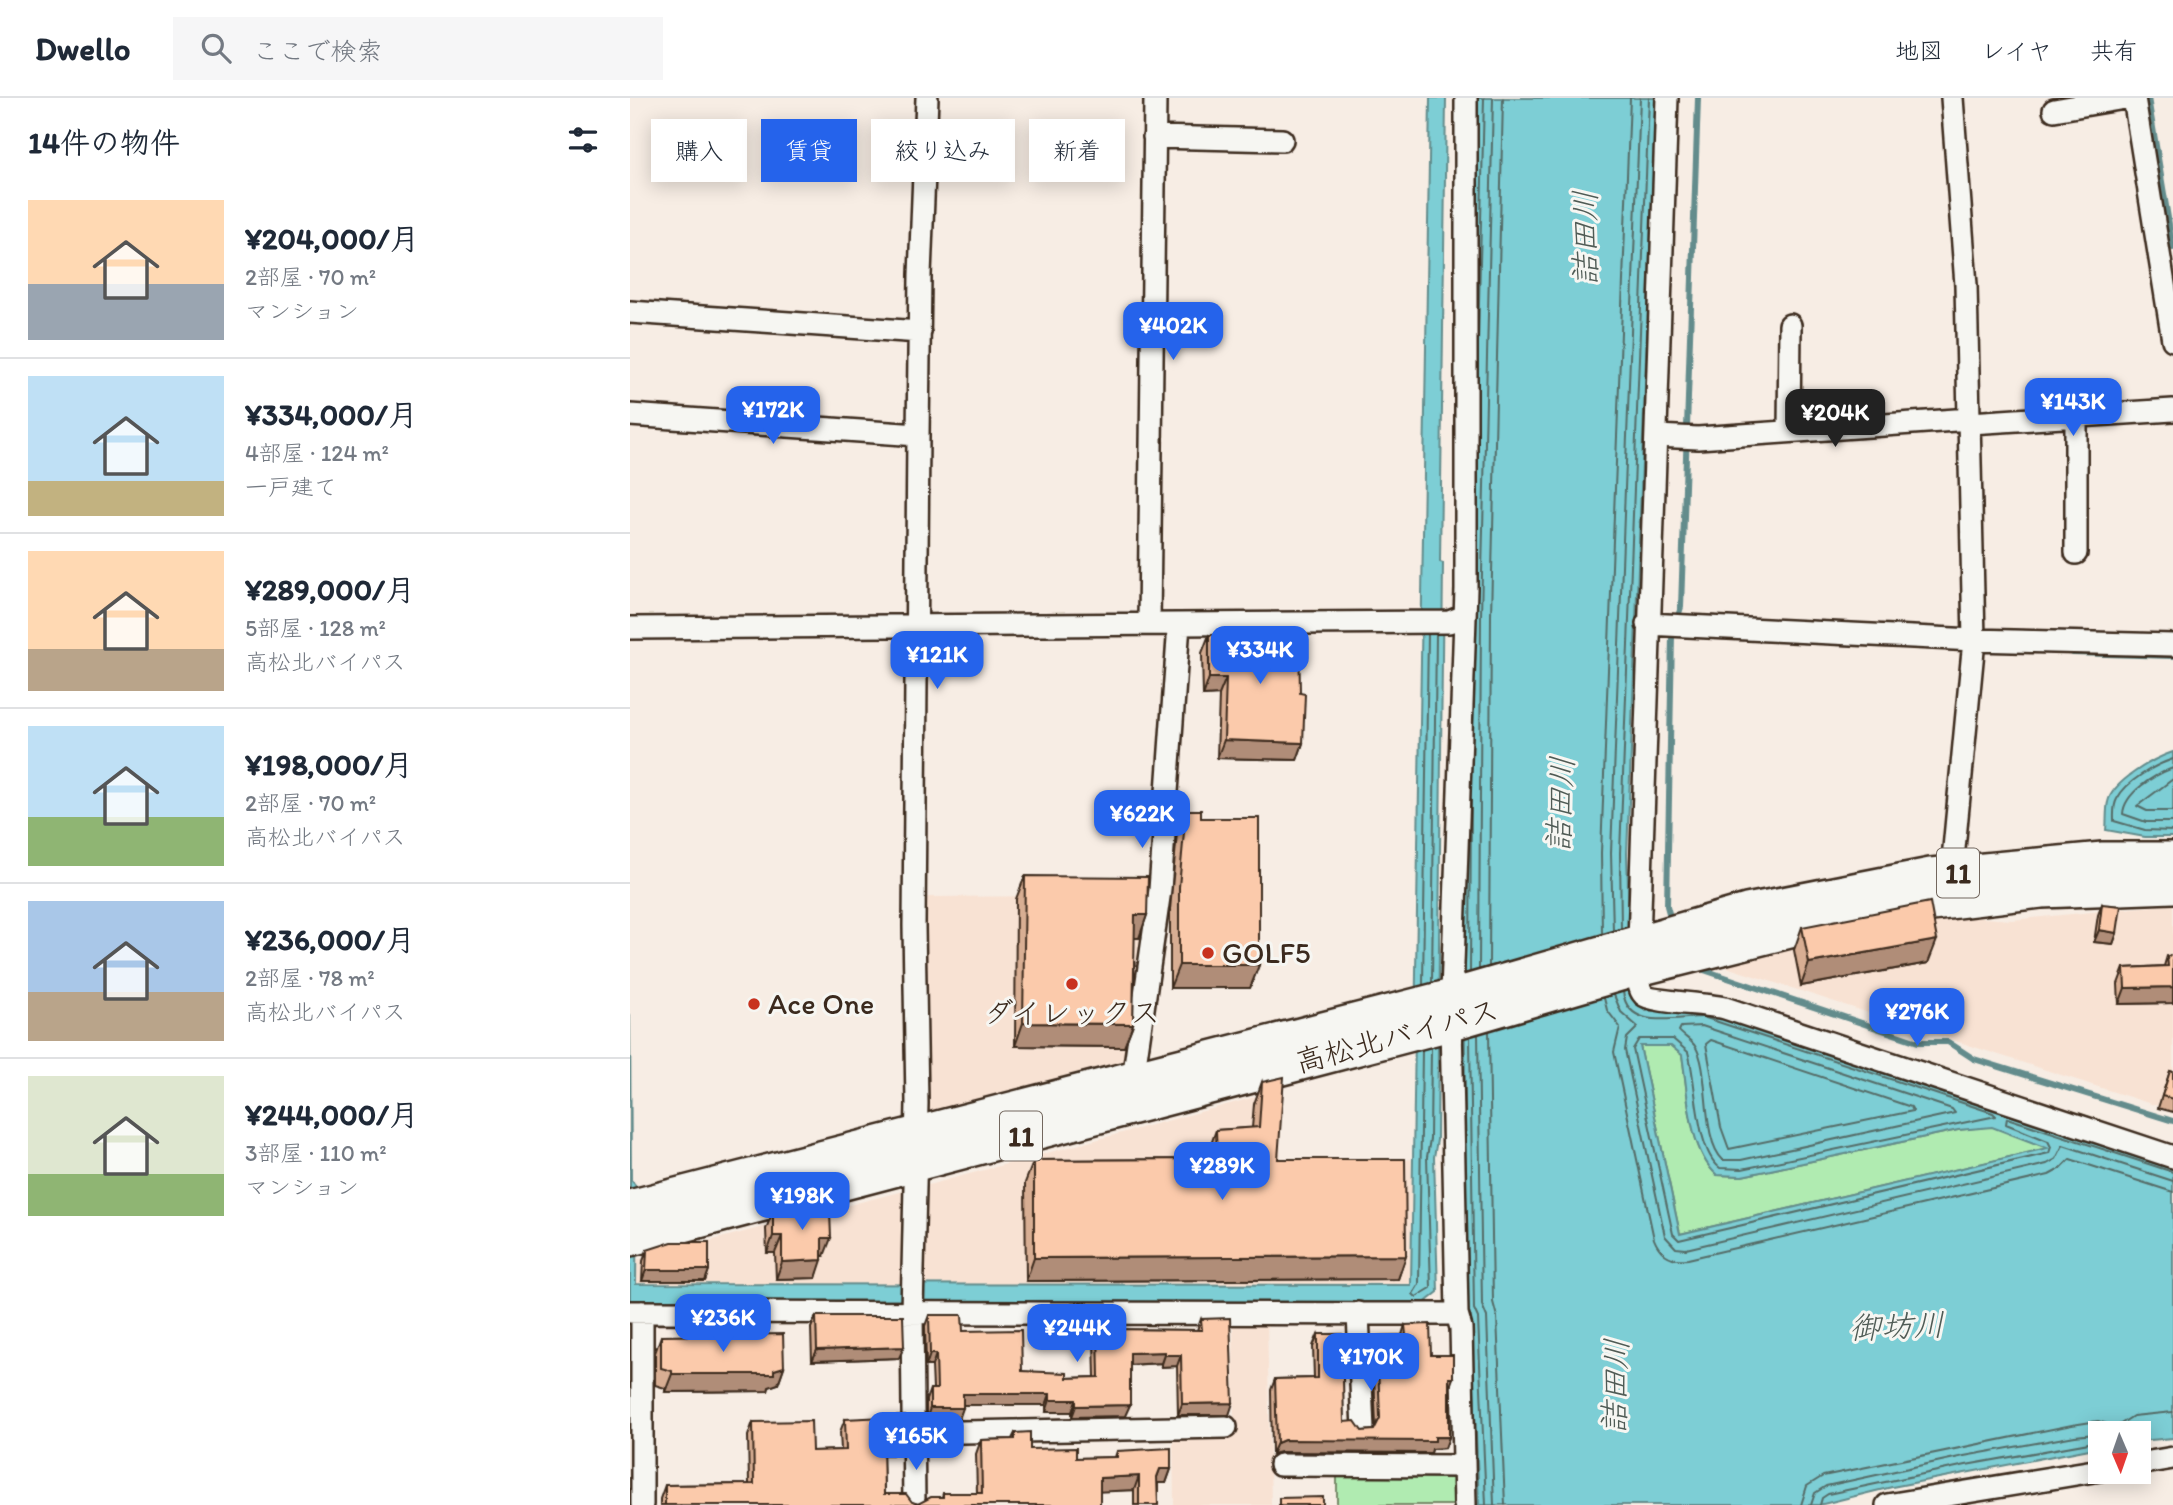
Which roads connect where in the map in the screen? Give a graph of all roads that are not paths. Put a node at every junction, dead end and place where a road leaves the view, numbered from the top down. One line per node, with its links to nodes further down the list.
1 (927, 98): 14 (street)
2 (1155, 98): 9 (street)
3 (1466, 98): 24 (street)
4 (1667, 98): 22 (street)
5 (1952, 98): 19 (street)
6 (2125, 98): 8 (street)
7 (2134, 98): 11 (street)
8 (2054, 110)
9 (1154, 138): 10 (street); 25 (street)
10 (1282, 140)
11 (2170, 298): 15 (street)
12 (630, 312): 14 (street)
13 (1790, 325): 20 (street)
14 (919, 332): 21 (street)
15 (2173, 340)
16 (2173, 411): 18 (street)
17 (630, 415): 21 (street)
18 (2076, 417): 19 (street); 23 (street)
19 (1970, 421): 20 (street); 31 (street)
20 (1789, 431): 22 (street)
21 (919, 435): 28 (street)
22 (1664, 437): 27 (street)
23 (2076, 552)
24 (1457, 619): 26 (street); 37 (street)
25 (1149, 624): 26 (street); 28 (street)
26 (1179, 624): 39 (street)
27 (1655, 624): 31 (street); 36 (street)
28 (917, 626): 29 (street); 40 (street)
29 (630, 628)
30 (2173, 646): 31 (street)
31 (1974, 650): 33 (street)
32 (2173, 860): 33 (highway, 高松北バイパス / 11)
33 (1974, 871): 35 (highway, 高松北バイパス / 11)
34 (2173, 885): 35 (highway, 高松北バイパス / 11)
35 (1749, 925): 36 (highway, 高松北バイパス / 11)
36 (1637, 955): 37 (highway, 高松北バイパス / 11); 41 (street)
37 (1452, 1010): 38 (highway, 高松北バイパス / 11); 46 (street)
38 (1405, 1022): 39 (highway, 高松北バイパス / 11); 40 (highway, 高松北バイパス / 11)
39 (1133, 1079): 40 (highway, 高松北バイパス / 11)
40 (916, 1150): 42 (highway, 高松北バイパス / 11); 44 (street)
41 (2173, 1157)
42 (634, 1222)
43 (637, 1312): 44 (street); 55 (street)
44 (912, 1312): 45 (street); 49 (street)
45 (1357, 1313): 46 (street); 48 (street)
46 (1457, 1314): 53 (street)
47 (1226, 1427): 49 (street)
48 (1363, 1430)
49 (913, 1433): 56 (street)
50 (2173, 1458): 51 (street)
51 (2151, 1462)
52 (1280, 1465): 53 (street)
53 (1464, 1466): 57 (street)
54 (2088, 1472): 58 (street)
55 (642, 1505)
56 (914, 1505)
57 (1465, 1505)
58 (1887, 1505)

